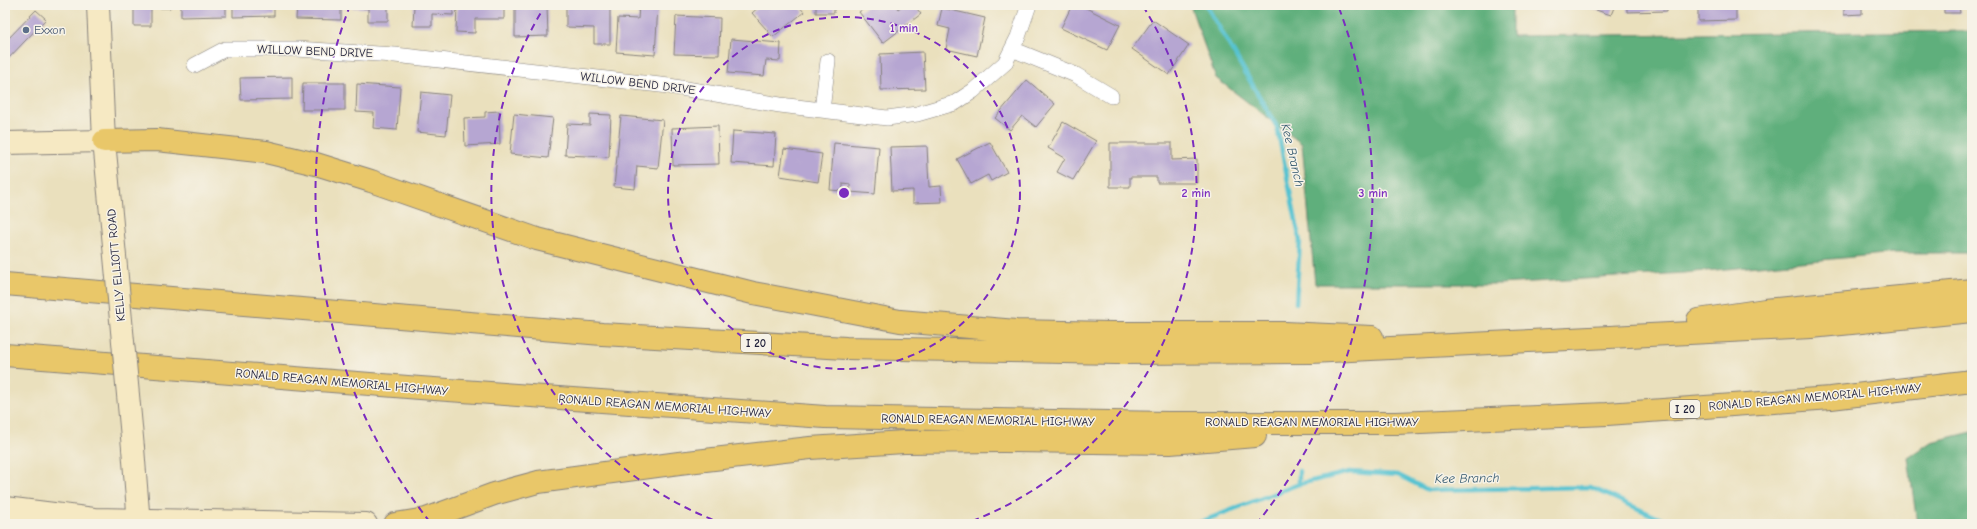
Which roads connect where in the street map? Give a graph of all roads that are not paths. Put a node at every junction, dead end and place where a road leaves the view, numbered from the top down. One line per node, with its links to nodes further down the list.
1 (98, 5): 8 (street, KELLY ELLIOTT ROAD)
2 (1029, 5): 3 (street, WILLOW BEND DRIVE)
3 (1012, 49): 6 (street); 7 (street, WILLOW BEND DRIVE)
4 (828, 61): 7 (street)
5 (195, 64): 7 (street, WILLOW BEND DRIVE)
6 (1111, 96)
7 (822, 110)
8 (104, 141): 9 (street); 14 (highway); 19 (street, KELLY ELLIOTT ROAD, bridge)
9 (5, 144)
10 (5, 284): 14 (highway, I 20)
11 (1972, 290): 13 (highway)
12 (1972, 311): 13 (highway, I 20)
13 (1578, 339): 14 (highway, I 20)
14 (1509, 342)
15 (5, 355): 17 (highway, RONALD REAGAN MEMORIAL HIGHWAY / I 20)
16 (1972, 381): 17 (highway, RONALD REAGAN MEMORIAL HIGHWAY / I 20)
17 (1398, 423): 21 (highway)
18 (5, 508): 19 (street)
19 (139, 522): 20 (street)
20 (366, 524)
21 (395, 524)

